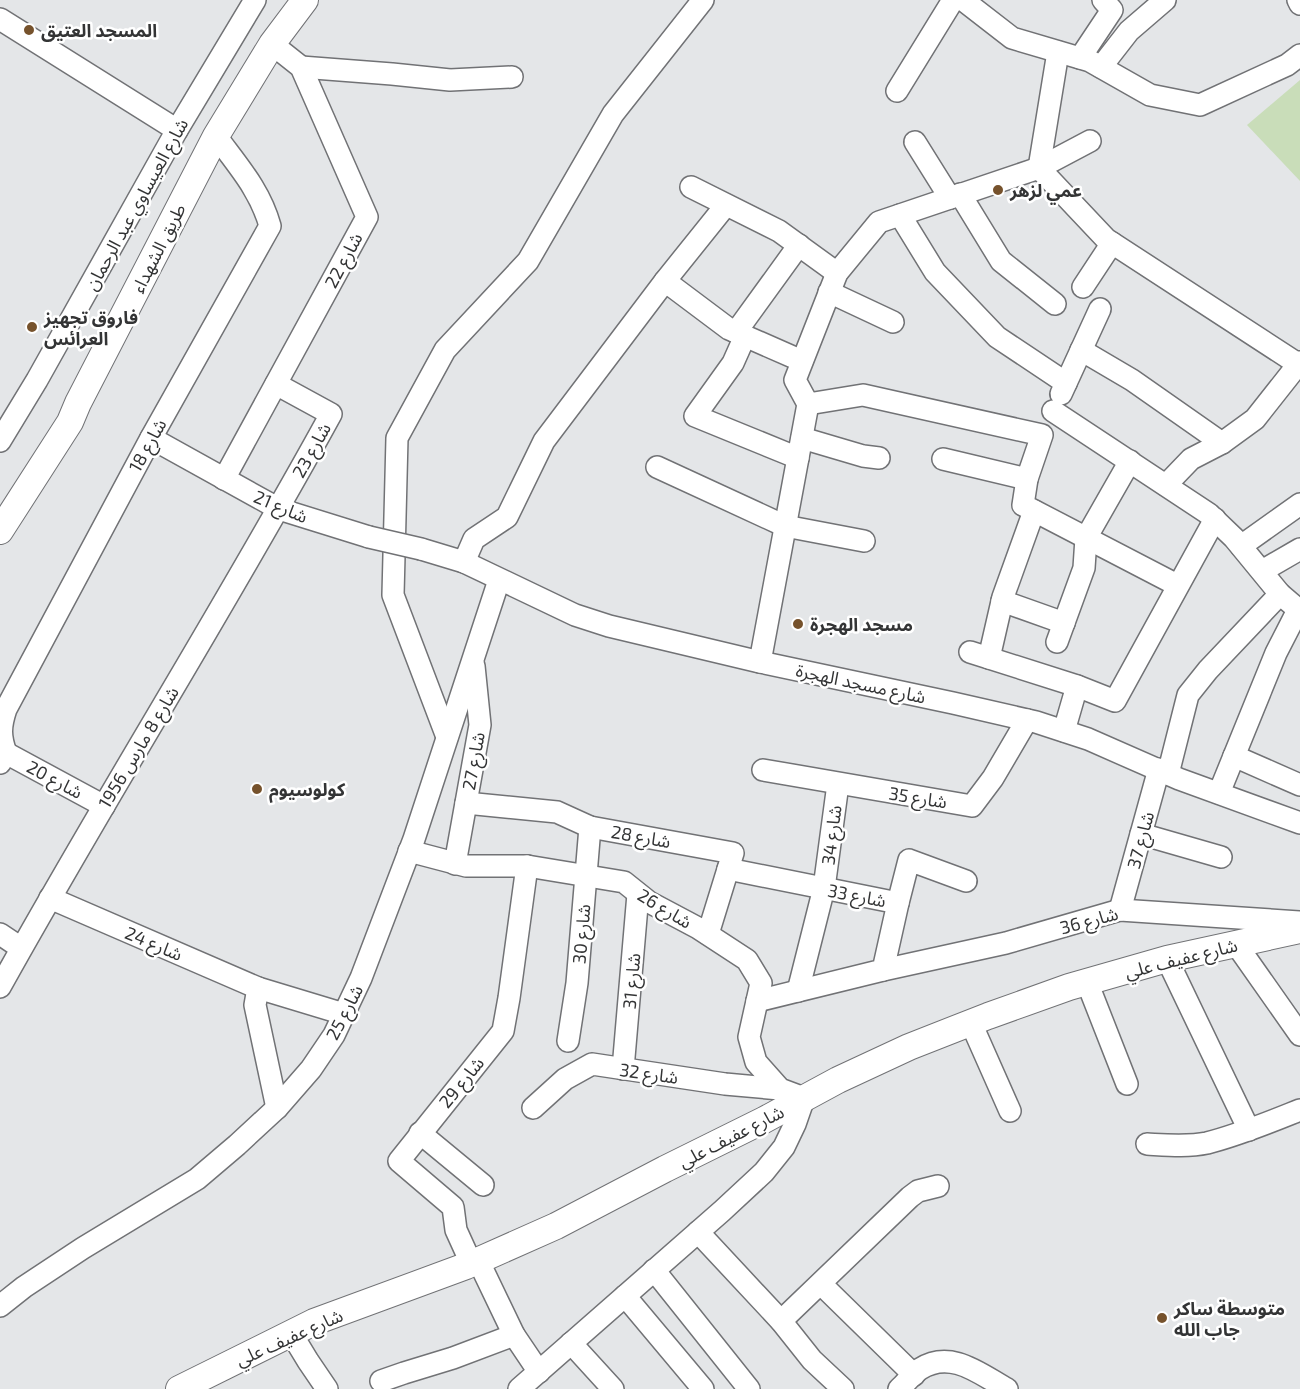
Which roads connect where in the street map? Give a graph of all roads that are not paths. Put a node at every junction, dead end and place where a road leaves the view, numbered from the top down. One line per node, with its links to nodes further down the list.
1 (255, 0): 19 (street, شارع العيساوي عبد الرحمان)
2 (305, 0): 11 (main road, طريق الشهداء)
3 (703, 0): 79 (street)
4 (953, 0): 18 (street)
5 (963, 0): 12 (street)
6 (1165, 0): 15 (street)
7 (1298, 0): 9 (street)
8 (1113, 3): 14 (street)
9 (1300, 4)
10 (0, 19): 19 (street)
11 (272, 44): 16 (street, شارع 22); 20 (main road, طريق الشهداء)
12 (1058, 51): 14 (street); 23 (street)
13 (1300, 55): 15 (street)
14 (1080, 58): 15 (street)
15 (1101, 67)
16 (301, 68): 17 (street); 41 (street, شارع 22)
17 (512, 77)
18 (897, 91)
19 (177, 130): 46 (street, شارع العيساوي عبد الرحمان)
20 (216, 136): 45 (street, شارع 18); 61 (main road, طريق الشهداء)
21 (1090, 141): 23 (street)
22 (915, 142): 25 (street)
23 (1039, 168): 25 (street); 28 (street)
24 (691, 187): 26 (street)
25 (955, 196): 27 (street); 33 (street)
26 (726, 205): 29 (street); 30 (street)
27 (900, 215): 31 (street); 40 (street)
28 (1112, 243): 32 (street); 39 (street)
29 (799, 246): 31 (street); 36 (street)
30 (665, 281): 36 (street); 67 (street)
31 (833, 283): 35 (street); 38 (street)
32 (1083, 288)
33 (1055, 304)
34 (1100, 309): 37 (street)
35 (893, 322)
36 (740, 334): 38 (street); 48 (street)
37 (1081, 350): 40 (street); 47 (street)
38 (802, 361): 42 (street)
39 (1297, 371): 47 (street)
40 (1066, 383): 43 (street)
41 (276, 384): 54 (street, شارع 22); 57 (street, شارع 23)
42 (808, 404): 44 (street); 48 (street)
43 (1053, 411): 44 (street); 51 (street)
44 (1042, 435): 53 (street)
45 (151, 438): 54 (street, شارع 21); 81 (street, شارع 18)
46 (0, 441)
47 (1222, 443): 55 (street)
48 (800, 448): 49 (street); 60 (street)
49 (879, 458)
50 (943, 459): 53 (street)
51 (1130, 461): 55 (street); 62 (street)
52 (657, 467): 60 (street)
53 (1027, 478): 58 (street)
54 (224, 479): 57 (street, شارع 21)
55 (1166, 485): 59 (street)
56 (1300, 504): 64 (street)
57 (279, 508): 65 (street, شارع 21, bridge); 88 (street, شارع 8 مارس 1956)
58 (1034, 511): 62 (street); 72 (street)
59 (1215, 519): 64 (street); 70 (street)
60 (785, 526): 63 (street); 75 (street)
61 (0, 531)
62 (1086, 538): 70 (street); 72 (street)
63 (864, 541)
64 (1241, 546): 68 (street)
65 (421, 549): 67 (street, شارع مسجد الهجرة)
66 (1300, 549): 68 (street)
67 (464, 562): 69 (street, شارع مسجد الهجرة)
68 (1262, 571): 71 (street)
69 (499, 579): 74 (street, شارع 25); 75 (street, شارع مسجد الهجرة)
70 (1177, 585): 76 (street)
71 (1280, 594): 73 (street); 83 (street, شارع 37)
72 (1002, 601): 76 (street)
73 (1299, 610): 80 (street)
74 (473, 658): 79 (street, شارع 25); 87 (street, شارع 27)
75 (760, 662): 77 (street, شارع مسجد الهجرة)
76 (1077, 686): 78 (street)
77 (1027, 720): 78 (street, شارع مسجد الهجرة); 84 (street, شارع 35)
78 (1064, 731): 83 (street, شارع مسجد الهجرة)
79 (447, 737): 92 (street, شارع 25)
80 (1234, 756): 85 (street); 86 (street)
81 (3, 758): 88 (street, شارع 20)
82 (763, 770): 84 (street, شارع 35)
83 (1163, 772): 86 (street, شارع مسجد الهجرة); 91 (street, شارع 37)
84 (838, 784): 99 (street, شارع 34)
85 (1300, 785)
86 (1219, 793): 89 (street, شارع مسجد الهجرة)
87 (466, 803): 90 (street, شارع 28); 94 (street, شارع 27)
88 (104, 806): 101 (street, شارع 8 مارس 1956)
89 (1300, 823)
90 (590, 827): 96 (street, شارع 28); 97 (street, شارع 30)
91 (1141, 834): 93 (street); 103 (street, شارع 37)
92 (409, 851): 94 (street, شارع 26); 117 (street, شارع 25)
93 (1221, 857)
94 (454, 864): 95 (street, شارع 26)
95 (527, 866): 97 (street, شارع 26); 130 (street, شارع 29)
96 (729, 869): 99 (street, شارع 33); 107 (street)
97 (586, 876): 100 (street, شارع 26); 120 (street, شارع 30)
98 (966, 880): 102 (street)
99 (824, 888): 102 (street, شارع 33); 115 (street, شارع 34)
100 (638, 894): 107 (street, شارع 26); 121 (street, شارع 31)
101 (50, 898): 109 (street, شارع 8 مارس 1956); 114 (street, شارع 24)
102 (898, 903): 111 (street, شارع 33)
103 (1120, 909): 104 (street, شارع 36); 111 (street, شارع 36)
104 (1300, 922)
105 (1300, 930): 108 (main road, شارع عفيف علي)
106 (0, 934): 109 (street)
107 (708, 934): 116 (street, شارع 26)
108 (1236, 944): 110 (main road, شارع عفيف علي); 119 (street)
109 (21, 948): 113 (street, شارع 8 مارس 1956)
110 (1167, 959): 112 (main road, شارع عفيف علي); 129 (street)
111 (883, 970): 115 (street)
112 (1088, 982): 118 (main road, شارع عفيف علي); 122 (street)
113 (0, 987)
114 (258, 988): 117 (street, شارع 24); 125 (street)
115 (798, 991): 116 (street)
116 (757, 1001): 123 (street, شارع 26)
117 (344, 1014): 125 (street, شارع 25)
118 (971, 1023): 124 (main road, شارع عفيف علي); 128 (street)
119 (1300, 1035)
120 (568, 1041)
121 (623, 1069): 123 (street, شارع 32); 126 (street, شارع 32)
122 (1127, 1084)
123 (780, 1089): 124 (street, شارع 26)
124 (804, 1098): 134 (street); 135 (main road, شارع عفيف علي)
125 (277, 1108): 139 (street, شارع 25)
126 (533, 1108)
127 (1300, 1110): 129 (street)
128 (1010, 1111)
129 (1249, 1130): 131 (street)
130 (420, 1133): 132 (street); 135 (street, شارع 29)
131 (1147, 1144)
132 (483, 1185)
133 (938, 1186): 137 (street)
134 (698, 1232): 136 (street); 140 (street)
135 (475, 1262): 141 (main road, شارع عفيف علي); 142 (street)
136 (654, 1270): 138 (street); 152 (street)
137 (820, 1284): 140 (street); 144 (street)
138 (625, 1296): 143 (street); 151 (street)
139 (0, 1306)
140 (781, 1321): 153 (street)
141 (291, 1333): 148 (main road, شارع عفيف علي); 149 (street)
142 (514, 1335): 145 (street); 146 (street)
143 (571, 1343): 146 (street); 150 (street)
144 (915, 1374): 147 (street); 154 (street)
145 (381, 1382)
146 (527, 1384)
147 (995, 1386)
148 (179, 1389)
149 (327, 1389)
150 (613, 1389)
151 (703, 1389)
152 (749, 1389)
153 (843, 1389)
154 (899, 1389)

